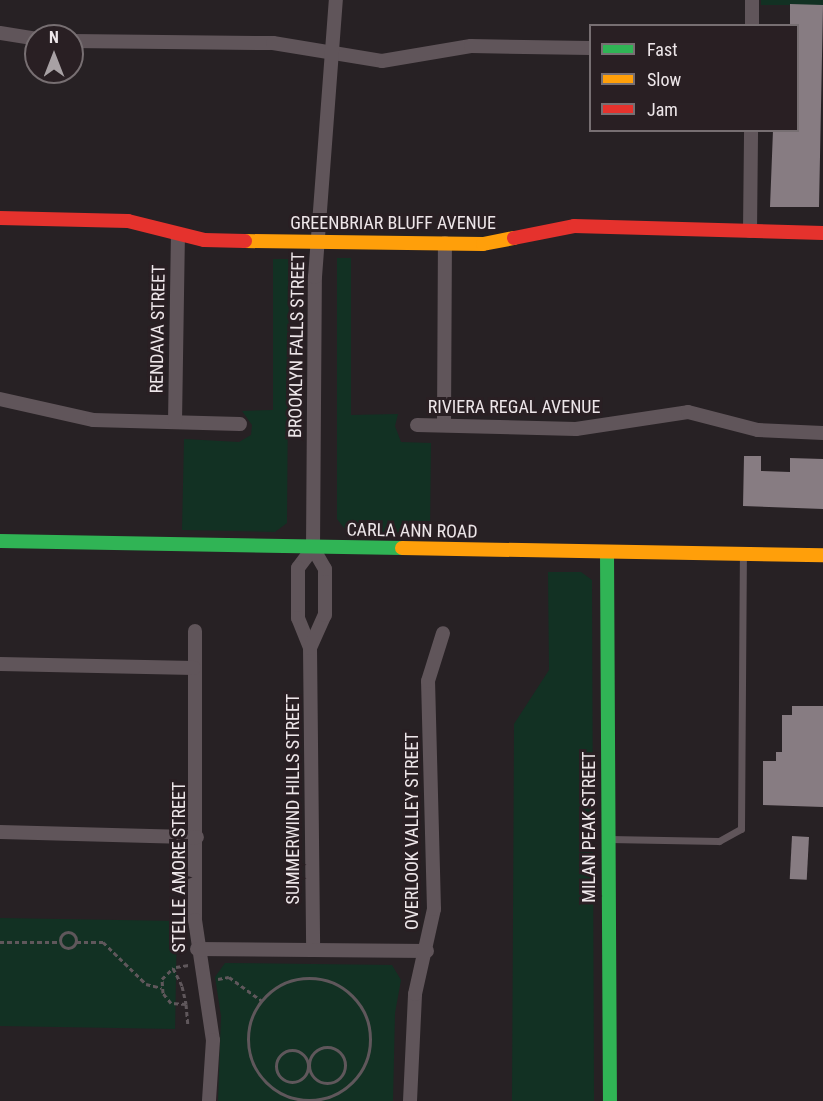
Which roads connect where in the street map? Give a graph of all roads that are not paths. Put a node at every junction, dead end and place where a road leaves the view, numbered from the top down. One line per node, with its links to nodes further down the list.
1 (336, 0): 8 (street, BROOKLYN FALLS STREET)
2 (752, 0): 3 (street)
3 (752, 24)
4 (0, 33): 5 (street)
5 (24, 37)
6 (84, 41): 8 (street)
7 (589, 48): 8 (street)
8 (334, 57): 14 (street, BROOKLYN FALLS STREET)
9 (751, 132): 11 (street)
10 (0, 218): 13 (street, GREENBRIAR BLUFF AVENUE)
11 (750, 231): 12 (street, GREENBRIAR BLUFF AVENUE); 15 (street, GREENBRIAR BLUFF AVENUE)
12 (823, 233)
13 (178, 237): 14 (street, GREENBRIAR BLUFF AVENUE); 17 (street, RENDAVA STREET)
14 (317, 242): 15 (street, GREENBRIAR BLUFF AVENUE); 23 (street, BROOKLYN FALLS STREET)
15 (446, 243): 19 (street)
16 (0, 399): 17 (street)
17 (175, 422): 18 (street)
18 (240, 424)
19 (444, 424): 20 (street, RIVIERA REGAL AVENUE); 21 (street, RIVIERA REGAL AVENUE)
20 (417, 425)
21 (823, 434)
22 (0, 542): 23 (street, CARLA ANN ROAD)
23 (313, 548): 24 (street, CARLA ANN ROAD); 29 (street, SUMMERWIND HILLS STREET); 29 (street, SUMMERWIND HILLS STREET)
24 (607, 552): 25 (street, CARLA ANN ROAD); 34 (street, MILAN PEAK STREET)
25 (743, 554): 26 (street, CARLA ANN ROAD); 34 (lane)
26 (823, 555)
27 (195, 631): 31 (street, STELLE AMORE STREET)
28 (443, 633): 37 (street, OVERLOOK VALLEY STREET)
29 (310, 648): 36 (street, SUMMERWIND HILLS STREET)
30 (0, 664): 31 (street)
31 (194, 668): 33 (street, STELLE AMORE STREET)
32 (0, 832): 33 (street)
33 (197, 837): 35 (street, STELLE AMORE STREET)
34 (607, 839): 40 (street, MILAN PEAK STREET)
35 (197, 949): 36 (street); 38 (street, STELLE AMORE STREET)
36 (313, 950): 37 (street)
37 (427, 951): 39 (street, OVERLOOK VALLEY STREET)
38 (209, 1101)
39 (410, 1101)
40 (610, 1101)

